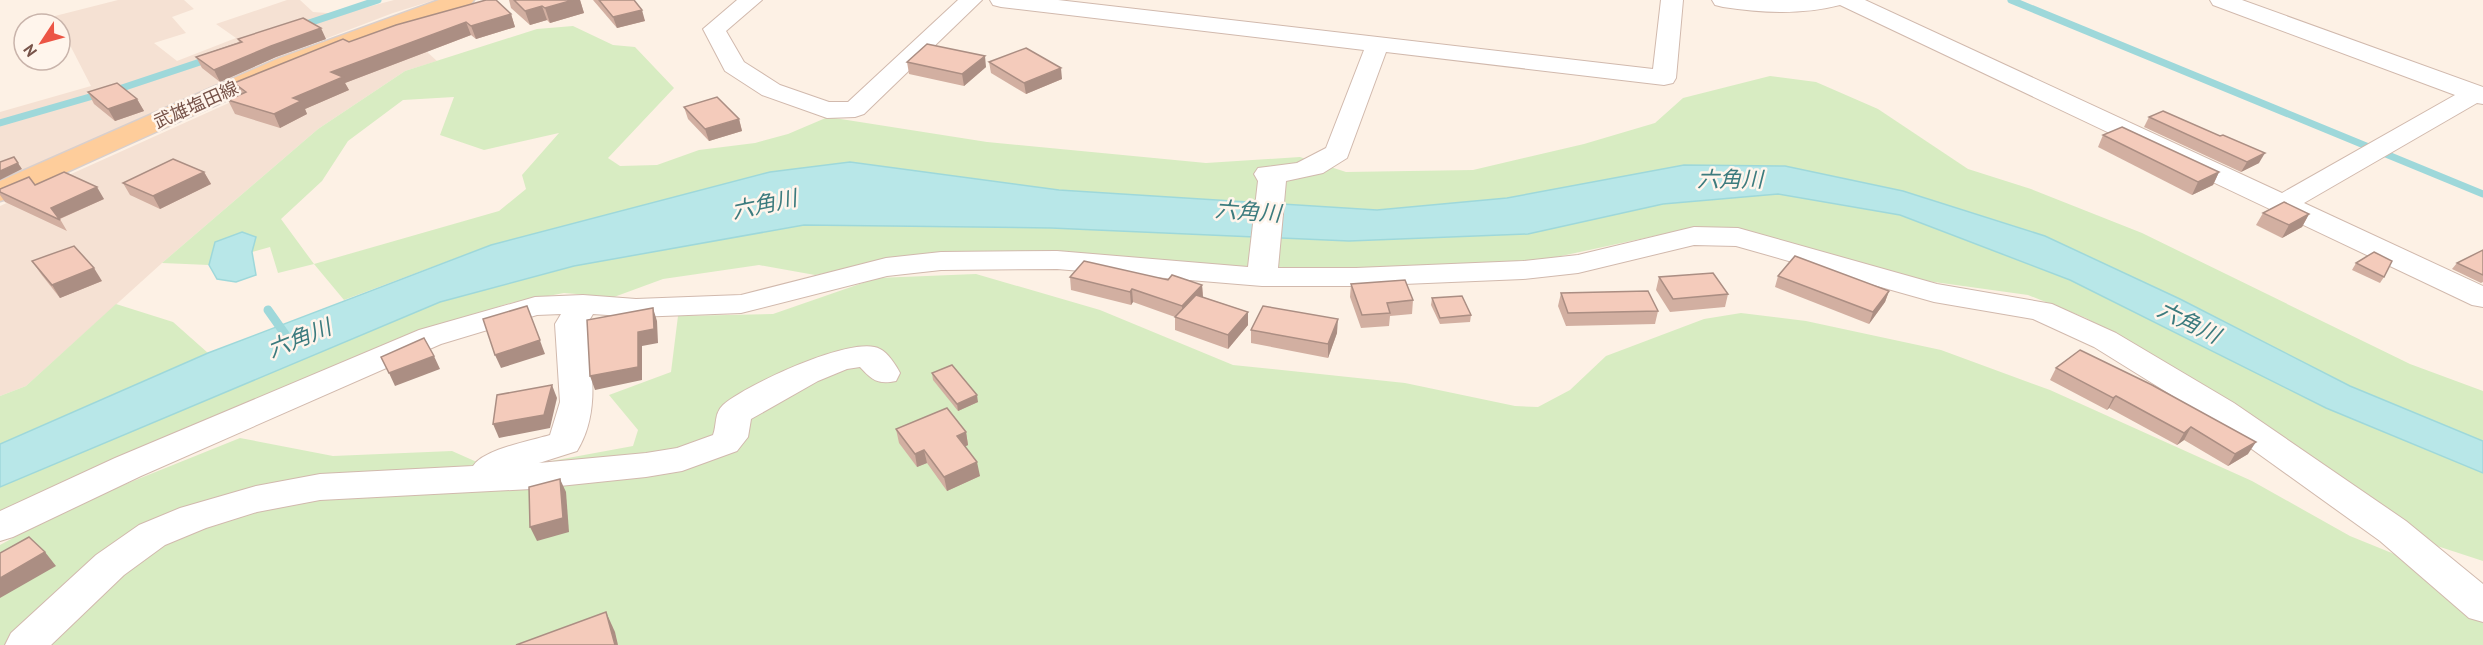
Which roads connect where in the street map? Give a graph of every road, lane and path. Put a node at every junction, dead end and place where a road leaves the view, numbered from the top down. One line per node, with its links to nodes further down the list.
1 (462, 0): 12 (main road, 武雄塩田線)
2 (751, 0): 3 (street)
3 (971, 0)
4 (1001, 0): 10 (street)
5 (1672, 0): 10 (street)
6 (1723, 0): 7 (street)
7 (1834, 0)
8 (1847, 0): 13 (street)
9 (2221, 0): 11 (street)
10 (1377, 45): 14 (street)
11 (2480, 95): 13 (street)
12 (0, 192)
13 (2283, 204): 15 (street)
14 (1262, 273): 16 (street); 20 (street)
15 (2483, 298)
16 (583, 304): 18 (street); 19 (street)
17 (884, 373): 18 (street)
18 (477, 478): 21 (street)
19 (0, 527)
20 (2483, 607)
21 (25, 645)

